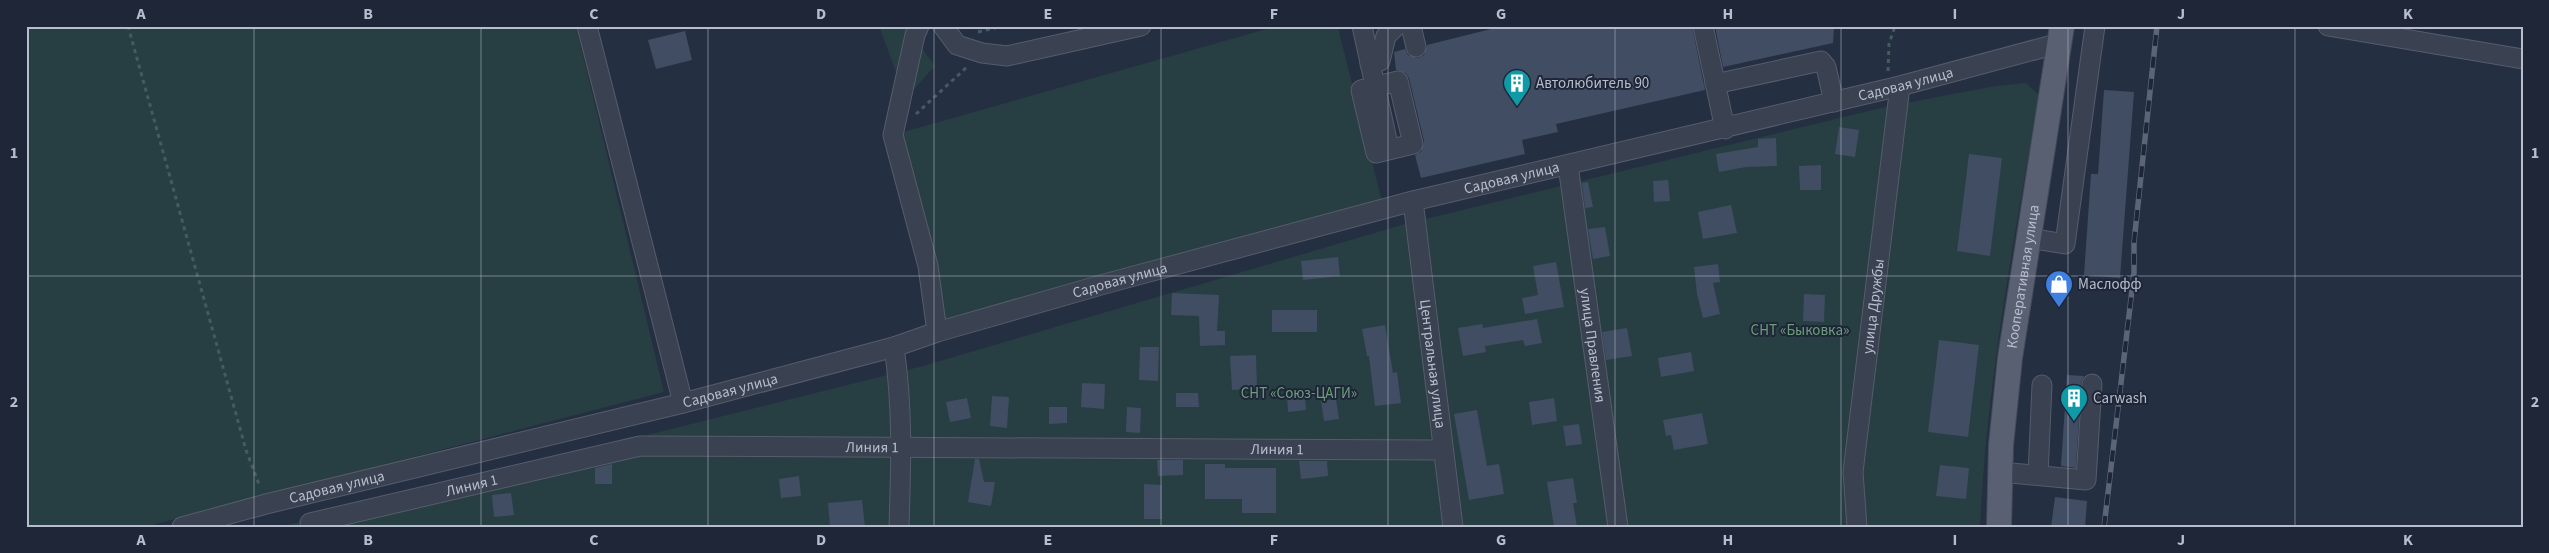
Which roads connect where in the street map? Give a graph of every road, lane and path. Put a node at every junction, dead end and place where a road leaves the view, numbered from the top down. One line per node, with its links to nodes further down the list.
1 (128, 26): 39 (path)
2 (587, 26): 34 (street)
3 (919, 26): 25 (street)
4 (942, 26): 18 (street)
5 (1003, 26): 14 (path)
6 (1141, 26): 18 (street)
7 (1362, 26): 20 (street)
8 (1396, 26): 20 (street)
9 (1411, 26): 17 (street)
10 (1703, 26): 21 (street)
11 (1895, 26): 22 (path)
12 (2094, 26): 29 (street)
13 (2328, 26): 19 (street)
14 (992, 27): 15 (path)
15 (972, 33)
16 (2061, 34): 22 (street, Садовая улица); 29 (main road, Кооперативная улица)
17 (1416, 47)
18 (982, 53): 25 (path)
19 (2523, 59)
20 (1370, 64): 26 (street)
21 (1715, 84): 23 (street); 24 (street)
22 (1893, 88): 23 (street, Садовая улица); 45 (street, улица Дружбы)
23 (1834, 102): 24 (street, Садовая улица)
24 (1725, 129): 27 (street, Садовая улица)
25 (893, 136): 30 (street)
26 (1388, 149)
27 (1568, 165): 28 (street, Садовая улица); 44 (street, улица Правления)
28 (1413, 202): 30 (street, Садовая улица); 36 (street, Центральная улица)
29 (2029, 238): 37 (main road, Кооперативная улица)
30 (936, 332): 31 (street, Садовая улица)
31 (894, 347): 34 (street, Садовая улица); 35 (street)
32 (2092, 384): 38 (street)
33 (2042, 386): 38 (street)
34 (683, 403): 39 (street, Садовая улица)
35 (901, 449): 36 (street, Линия 1); 40 (street, Линия 1); 42 (street)
36 (1443, 450): 43 (street, Центральная улица)
37 (2000, 472): 38 (street); 46 (main road, Кооперативная улица)
38 (2038, 476)
39 (266, 504): 41 (street, Садовая улица)
40 (310, 525)
41 (182, 527)
42 (899, 527)
43 (1453, 527)
44 (1618, 527)
45 (1857, 527)
46 (1999, 527)

